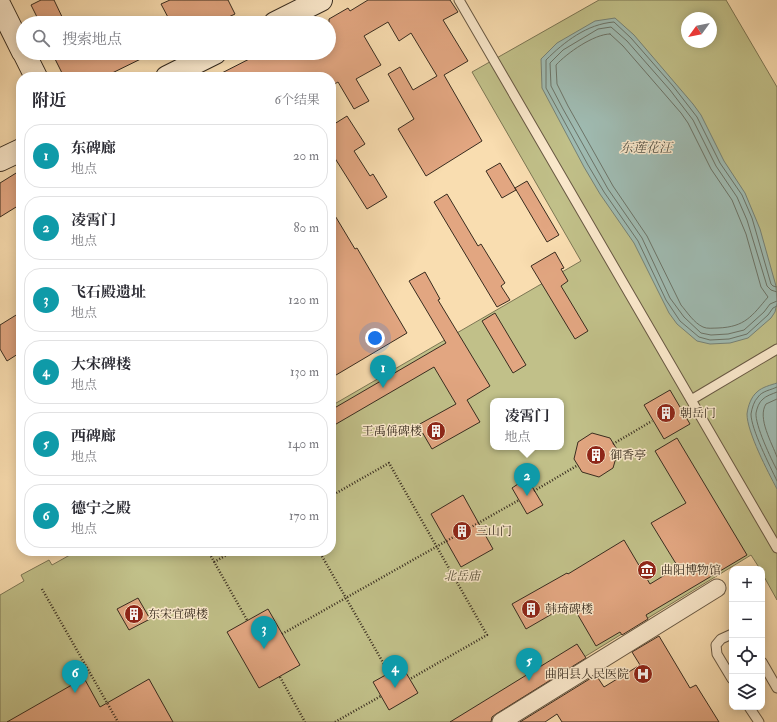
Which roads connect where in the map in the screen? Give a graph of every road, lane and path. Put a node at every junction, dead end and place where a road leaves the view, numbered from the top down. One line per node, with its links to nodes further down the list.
1 (321, 0): 4 (street)
2 (459, 0): 13 (lane)
3 (0, 6): 5 (street)
4 (289, 16)
5 (16, 38)
6 (27, 60): 8 (street)
7 (201, 60): 9 (street)
8 (33, 72)
9 (177, 72)
10 (16, 152): 11 (street)
11 (0, 160)
12 (777, 349): 13 (lane)
13 (691, 400): 21 (lane)
14 (652, 420): 15 (path)
15 (614, 444)
16 (578, 465): 17 (path)
17 (534, 491)
18 (336, 493): 20 (path)
19 (519, 500): 20 (path)
20 (437, 546): 28 (path); 36 (path)
21 (777, 548)
22 (211, 556): 25 (path)
23 (225, 556): 25 (path)
24 (322, 556): 28 (path)
25 (214, 562): 29 (path)
26 (717, 588): 43 (street)
27 (42, 589): 40 (path)
28 (346, 598): 30 (path); 33 (path)
29 (247, 620)
30 (282, 634)
31 (729, 636): 34 (lane)
32 (765, 667): 37 (lane)
33 (389, 673)
34 (729, 674)
35 (280, 677): 41 (path)
36 (410, 679)
37 (777, 688)
38 (381, 696): 42 (path)
39 (751, 710): 44 (lane)
40 (118, 722)
41 (305, 722)
42 (336, 722)
43 (501, 722)
44 (759, 722)

